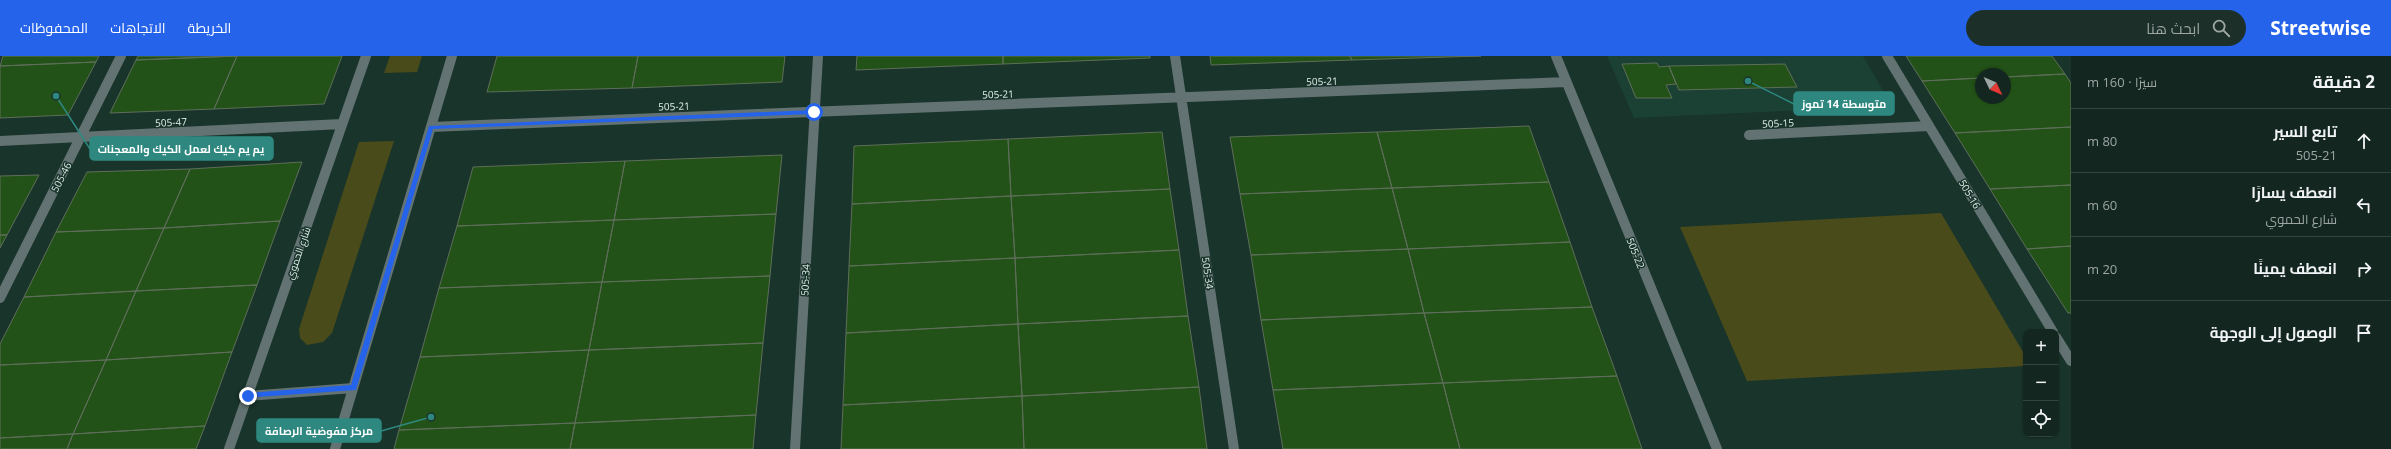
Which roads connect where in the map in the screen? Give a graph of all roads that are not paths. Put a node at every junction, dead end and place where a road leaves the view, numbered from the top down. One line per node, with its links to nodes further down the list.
1 (122, 56): 15 (street, 505-46)
2 (366, 56): 11 (street, شارع الحموي)
3 (452, 56): 13 (street)
4 (818, 56): 10 (street, 505-34)
5 (1175, 56): 9 (street, 505-34)
6 (1556, 56): 8 (street, 505-22)
7 (1887, 56): 12 (street, 505-16)
8 (1566, 82): 9 (street, 505-21); 27 (street, 505-22)
9 (1182, 98): 10 (street, 505-21); 26 (street, 505-34)
10 (814, 112): 13 (street, 505-21); 25 (street, 505-34)
11 (342, 124): 15 (street, 505-47); 22 (street, شارع الحموي)
12 (1929, 126): 14 (street, 505-15); 18 (street, 505-16)
13 (431, 127): 21 (street)
14 (1749, 136)
15 (81, 137): 16 (street, 505-47); 17 (street, 505-46)
16 (0, 141)
17 (0, 298)
18 (2051, 329)
19 (2059, 342): 20 (street)
20 (2071, 362)
21 (353, 388): 22 (street); 24 (street)
22 (248, 396): 23 (street, شارع الحموي)
23 (229, 449)
24 (335, 449)
25 (795, 449)
26 (1234, 449)
27 (1717, 449)

